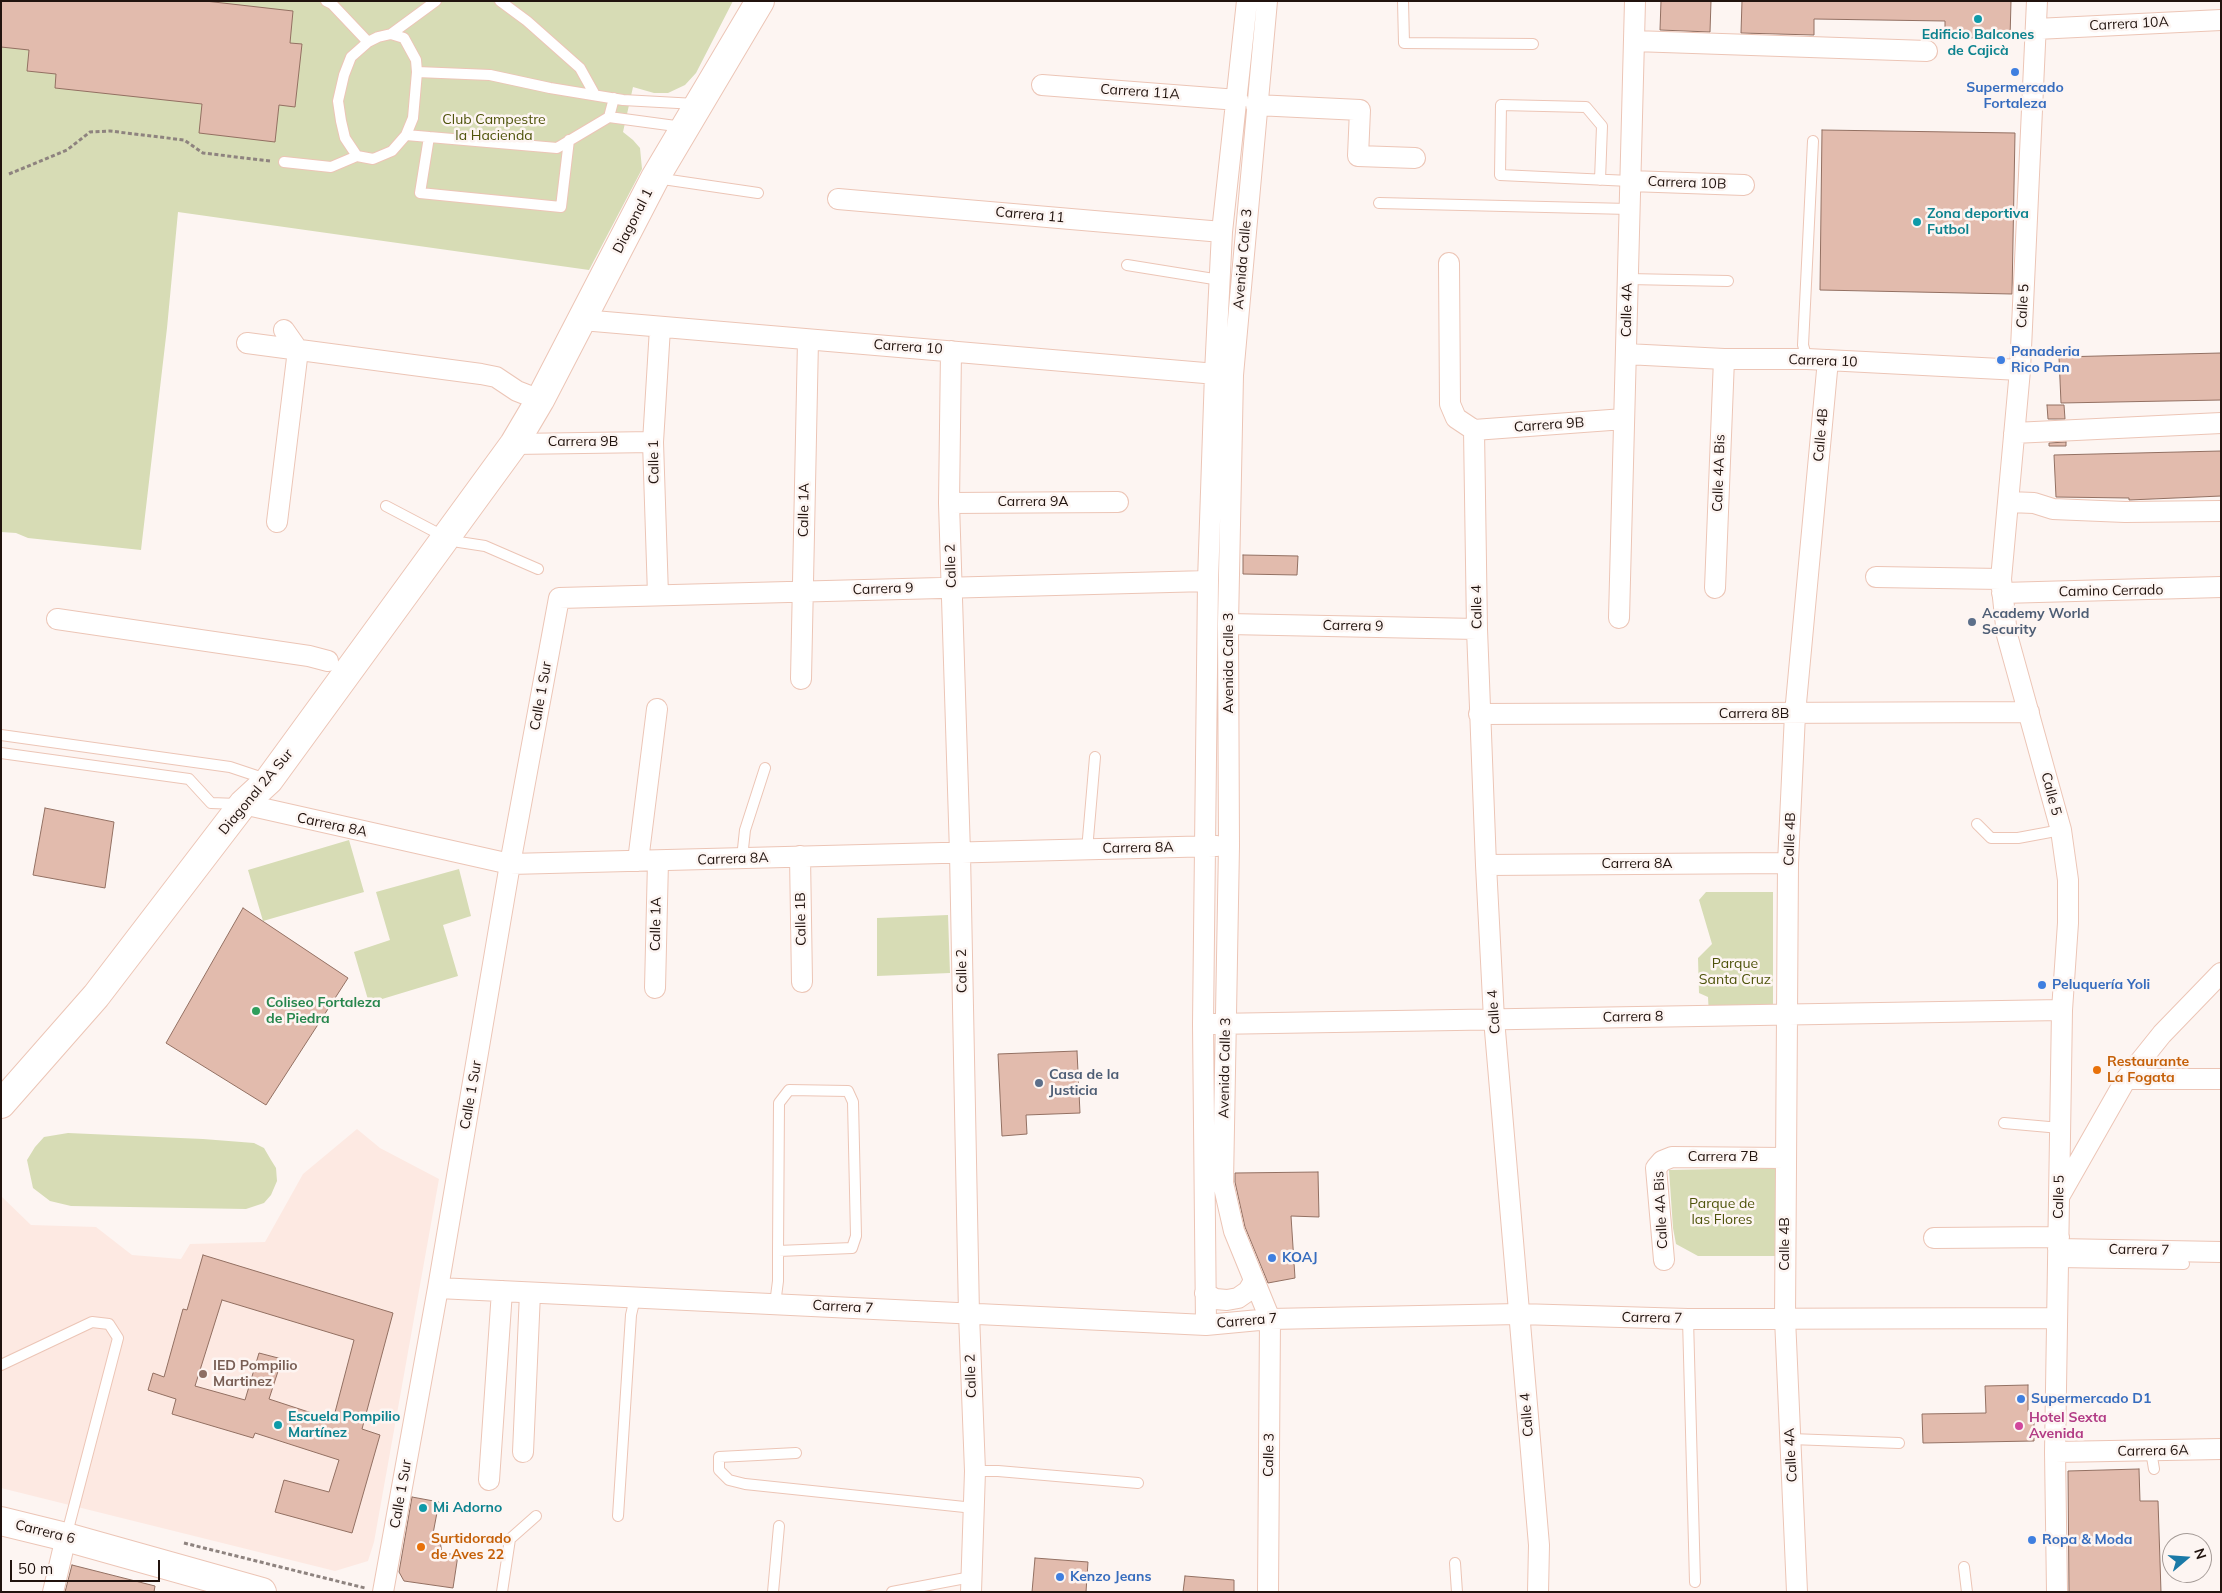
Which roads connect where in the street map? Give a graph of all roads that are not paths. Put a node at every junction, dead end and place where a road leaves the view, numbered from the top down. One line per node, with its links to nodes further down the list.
1 (326, 1): 14 (lane)
2 (436, 1): 12 (lane)
3 (500, 1): 19 (lane)
4 (760, 1): 22 (main road, Diagonal 1)
5 (1247, 1): 21 (street, Avenida Calle 3)
6 (1267, 1): 21 (street, Avenida Calle 3)
7 (1403, 1): 15 (lane)
8 (1635, 1): 13 (street, Calle 4A)
9 (2037, 1): 11 (street, Calle 5)
10 (2221, 20): 11 (street, Carrera 10A)
11 (2036, 29): 57 (street, Calle 5)
12 (391, 34): 14 (lane); 17 (lane)
13 (1634, 41): 16 (street); 34 (street, Calle 4A)
14 (368, 42): 29 (lane)
15 (1533, 44)
16 (1927, 52)
17 (417, 72): 19 (lane); 25 (lane)
18 (1042, 85): 21 (street, Carrera 11A)
19 (595, 95): 20 (lane)
20 (614, 98): 22 (lane); 23 (lane)
21 (1247, 102): 30 (street, Carrera 11A); 40 (street, Avenida Calle 3); 58 (street, Avenida Calle 3)
22 (700, 104): 24 (main road, Diagonal 1)
23 (609, 117): 24 (lane); 27 (lane)
24 (687, 127): 32 (main road, Diagonal 1)
25 (406, 135): 26 (lane); 29 (lane)
26 (429, 137): 27 (lane); 27 (lane)
27 (570, 140)
28 (1813, 140): 55 (lane)
29 (357, 156): 31 (lane)
30 (1415, 158)
31 (284, 162)
32 (655, 178): 36 (lane); 46 (main road, Diagonal 1)
33 (1600, 180): 33 (lane); 34 (lane)
34 (1630, 181): 35 (street, Carrera 10B); 39 (street, Calle 4A)
35 (1744, 185)
36 (758, 192)
37 (838, 199): 40 (street, Carrera 11)
38 (1379, 203): 39 (lane)
39 (1629, 209): 43 (street, Calle 4A)
40 (1222, 232): 44 (street, Avenida Calle 3)
41 (1449, 263): 62 (street)
42 (1127, 265): 44 (lane)
43 (1628, 279): 45 (lane); 53 (street, Calle 4A)
44 (1220, 280): 58 (street, Avenida Calle 3)
45 (1728, 281)
46 (582, 320): 47 (street, Carrera 10); 59 (main road, Diagonal 1)
47 (660, 328): 49 (street, Carrera 10); 64 (street, Calle 1)
48 (284, 330): 51 (street)
49 (808, 340): 52 (street, Carrera 10); 80 (street, Calle 1A)
50 (247, 343): 51 (street)
51 (298, 350): 59 (street); 71 (street)
52 (951, 350): 58 (street, Carrera 10); 68 (street, Calle 2)
53 (1626, 354): 54 (street, Carrera 10); 60 (street, Calle 4A)
54 (1724, 359): 55 (street, Carrera 10); 79 (street, Calle 4A Bis)
55 (1807, 359): 56 (street, Carrera 10)
56 (1828, 360): 57 (street, Carrera 10); 92 (street, Calle 4B)
57 (2020, 370): 63 (street, Calle 5)
58 (1224, 374): 75 (street, Avenida Calle 3); 85 (street, Avenida Calle 3)
59 (540, 400): 65 (main road, Diagonal 1)
60 (1624, 419): 62 (street, Carrera 9B); 83 (street, Calle 4A)
61 (2221, 423): 63 (street)
62 (1474, 430): 86 (street, Calle 4)
63 (2014, 433): 67 (street, Calle 5)
64 (653, 442): 65 (street, Carrera 9B); 81 (street, Calle 1)
65 (514, 444): 72 (main road, Diagonal 2A Sur)
66 (1118, 502): 68 (street, Carrera 9A)
67 (2008, 502): 70 (street); 76 (street, Calle 5)
68 (949, 503): 77 (street, Calle 2)
69 (386, 506): 72 (lane)
70 (2221, 511)
71 (277, 522)
72 (446, 537): 73 (lane); 87 (main road, Diagonal 2A Sur)
73 (538, 569)
74 (1876, 577): 76 (street, Camino Cerrado)
75 (1208, 581): 77 (street, Carrera 9); 102 (street, Avenida Calle 3)
76 (2002, 586): 78 (street, Camino Cerrado); 90 (street, Calle 5)
77 (951, 587): 80 (street, Carrera 9); 104 (street, Calle 2)
78 (2221, 587)
79 (1715, 588)
80 (802, 591): 81 (street, Carrera 9); 88 (street, Calle 1A)
81 (658, 595): 82 (street, Carrera 9)
82 (558, 598): 109 (street, Calle 1 Sur)
83 (1619, 618)
84 (58, 619): 87 (street)
85 (1228, 624): 86 (street, Carrera 9); 101 (street, Avenida Calle 3)
86 (1477, 629): 91 (street, Calle 4)
87 (337, 667): 97 (main road, Diagonal 2A Sur)
88 (801, 679)
89 (657, 709): 107 (street, Calle 1A)
90 (2029, 712): 92 (street, Carrera 8B); 100 (street, Calle 5)
91 (1479, 714): 92 (street, Carrera 8B); 110 (street, Calle 4)
92 (1795, 714): 108 (street, Calle 4B)
93 (1, 735): 97 (lane)
94 (1, 753): 98 (lane)
95 (1095, 757): 103 (lane)
96 (765, 768): 106 (lane)
97 (269, 780): 98 (main road, Diagonal 2A Sur)
98 (243, 804): 109 (street, Carrera 8A); 121 (main road, Diagonal 2A Sur)
99 (1977, 824): 100 (lane)
100 (2061, 830): 114 (street, Calle 5)
101 (1228, 846): 102 (street, Carrera 8A); 118 (street, Avenida Calle 3)
102 (1204, 847): 103 (street, Carrera 8A); 117 (street, Avenida Calle 3)
103 (1087, 850): 104 (street, Carrera 8A)
104 (960, 852): 105 (street, Carrera 8A); 140 (street, Calle 2)
105 (800, 856): 106 (street, Carrera 8A); 112 (street, Calle 1B)
106 (742, 858): 107 (street, Carrera 8A)
107 (648, 861): 109 (street, Carrera 8A); 113 (street, Calle 1A)
108 (1788, 863): 110 (street, Carrera 8A); 115 (street, Calle 4B)
109 (510, 864): 134 (street, Calle 1 Sur)
110 (1486, 865): 116 (street, Calle 4)
111 (2221, 973): 119 (street)
112 (802, 982)
113 (655, 988)
114 (2062, 1010): 115 (street, Carrera 8); 123 (street, Calle 5)
115 (1787, 1014): 116 (street, Carrera 8); 124 (street, Calle 4B)
116 (1494, 1019): 118 (street, Carrera 8); 141 (street, Calle 4)
117 (1203, 1024): 118 (street, Carrera 8); 137 (street, Avenida Calle 3)
118 (1226, 1024): 133 (street, Avenida Calle 3)
119 (2126, 1079): 120 (street); 126 (street)
120 (2221, 1079)
121 (1, 1104)
122 (2004, 1123): 123 (lane)
123 (2060, 1128): 126 (street, Calle 5)
124 (1785, 1158): 125 (street, Carrera 7B); 142 (street, Calle 4B)
125 (1662, 1161): 131 (street, Calle 4A Bis)
126 (2059, 1197): 128 (street, Calle 5)
127 (1934, 1238): 128 (street, Carrera 7)
128 (2058, 1250): 130 (street, Carrera 7); 132 (lane); 143 (street, Calle 5)
129 (778, 1251): 129 (lane); 139 (lane)
130 (2221, 1252)
131 (1664, 1260)
132 (2184, 1264)
133 (1254, 1281): 137 (street); 144 (street, Avenida Calle 3)
134 (438, 1288): 135 (street, Carrera 7); 167 (street, Calle 1 Sur)
135 (502, 1291): 136 (street, Carrera 7); 155 (street)
136 (530, 1293): 138 (street, Carrera 7); 151 (street)
137 (1205, 1293): 146 (street, Avenida Calle 3)
138 (635, 1298): 139 (street, Carrera 7); 159 (lane)
139 (775, 1304): 140 (street, Carrera 7)
140 (969, 1314): 146 (street, Carrera 7); 154 (street, Calle 2)
141 (1519, 1314): 144 (street, Carrera 7); 145 (street, Carrera 7); 175 (street, Calle 4)
142 (1785, 1318): 143 (street, Carrera 7); 145 (street, Carrera 7); 148 (street, Calle 4A)
143 (2057, 1318): 152 (street, Calle 5)
144 (1270, 1319): 146 (street, Carrera 7); 173 (street, Calle 3)
145 (1688, 1319): 165 (lane)
146 (1206, 1325)
147 (1, 1365): 162 (lane)
148 (1791, 1439): 149 (lane); 176 (street, Calle 4A)
149 (1899, 1443)
150 (2221, 1449): 152 (street, Carrera 6A)
151 (523, 1452)
152 (2055, 1452): 178 (street, Calle 5)
153 (796, 1453): 157 (lane)
154 (975, 1471): 156 (lane); 157 (street, Calle 2)
155 (489, 1480)
156 (1138, 1483)
157 (974, 1508): 166 (street, Calle 2)
158 (536, 1516): 170 (lane)
159 (618, 1516)
160 (1, 1522): 162 (main road, Carrera 6)
161 (779, 1526): 171 (lane)
162 (66, 1537): 168 (street); 169 (main road, Carrera 6)
163 (1454, 1563): 174 (lane)
164 (1964, 1566): 177 (lane)
165 (1694, 1582)
166 (971, 1584): 172 (lane)
167 (377, 1591)
168 (53, 1592)
169 (262, 1592)
170 (502, 1592)
171 (773, 1592)
172 (892, 1592)
173 (1268, 1592)
174 (1457, 1592)
175 (1538, 1592)
176 (1797, 1592)
177 (1966, 1592)
178 (2057, 1592)

